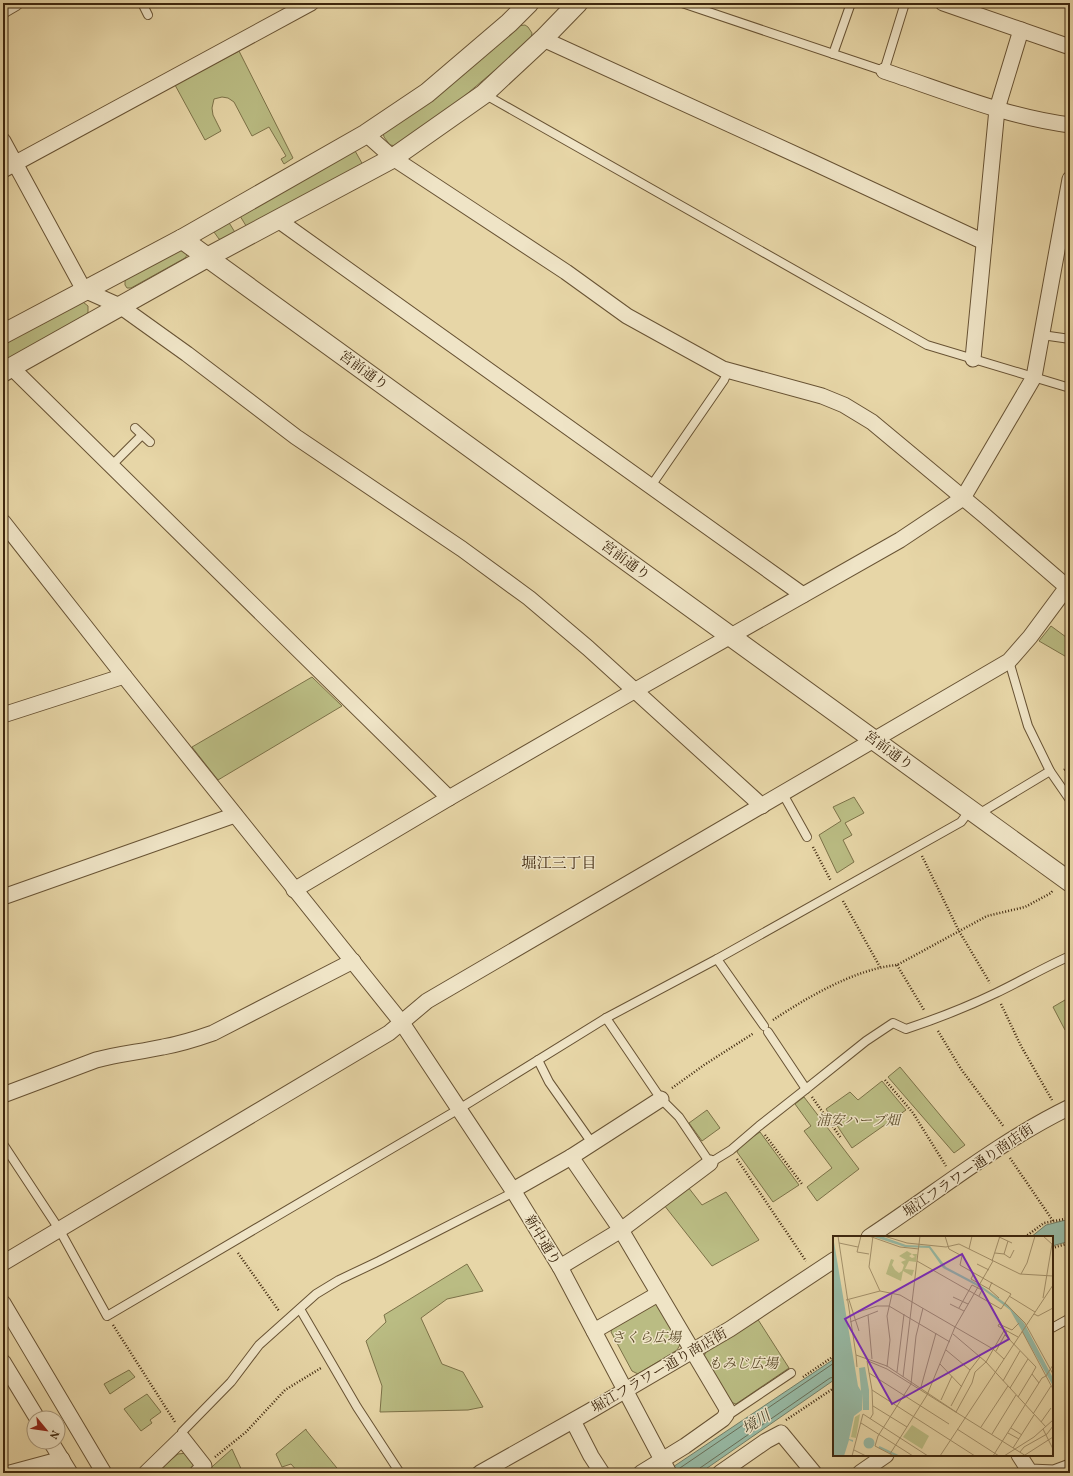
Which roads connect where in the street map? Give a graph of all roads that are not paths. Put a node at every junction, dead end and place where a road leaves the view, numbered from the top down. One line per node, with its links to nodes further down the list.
1 (142, 3): 9 (lane)
2 (311, 3): 21 (street)
3 (529, 3): 18 (street)
4 (578, 3): 11 (street)
5 (682, 3): 13 (lane)
6 (851, 3): 13 (lane)
7 (904, 3): 14 (lane)
8 (943, 3): 10 (street)
9 (148, 15)
10 (1021, 30): 12 (street); 16 (street)
11 (543, 39): 15 (street); 25 (street)
12 (1070, 47)
13 (833, 54): 14 (lane)
14 (884, 71): 16 (street)
15 (484, 94): 20 (street); 32 (lane)
16 (997, 109): 17 (street); 25 (street)
17 (1070, 125)
18 (366, 134): 20 (street); 24 (street)
19 (3, 141): 21 (street)
20 (393, 158): 23 (street); 34 (street)
21 (9, 166): 27 (street)
22 (1070, 180): 30 (street)
23 (278, 220): 26 (street); 41 (street)
24 (182, 239): 26 (street, 宮前通り); 27 (street)
25 (984, 242): 32 (street)
26 (208, 257): 28 (street); 46 (street, 宮前通り)
27 (84, 290): 28 (street); 29 (street)
28 (120, 306): 33 (street); 49 (street)
29 (3, 334)
30 (1042, 335): 31 (lane); 35 (street)
31 (1070, 339)
32 (973, 359): 35 (lane)
33 (7, 370): 40 (street)
34 (728, 370): 41 (lane); 42 (street)
35 (1034, 377): 36 (lane); 42 (street)
36 (1070, 388)
37 (135, 428): 38 (lane)
38 (142, 435): 39 (lane); 40 (lane)
39 (150, 442)
40 (111, 466): 54 (street)
41 (651, 486): 45 (street)
42 (963, 498): 44 (street); 45 (street)
43 (3, 522): 48 (street, 新中通り)
44 (1068, 590): 47 (street)
45 (803, 595): 46 (street)
46 (731, 636): 49 (street); 51 (street, 宮前通り)
47 (1009, 661): 51 (street); 52 (lane)
48 (124, 676): 50 (street); 58 (street, 新中通り)
49 (634, 691): 54 (street); 56 (street)
50 (3, 715)
51 (875, 740): 53 (street); 57 (street, 宮前通り)
52 (1050, 772): 55 (lane); 57 (lane)
53 (783, 794): 56 (street); 59 (lane)
54 (449, 798): 61 (street)
55 (1070, 800)
56 (762, 806): 67 (street)
57 (974, 812): 60 (street, 宮前通り); 64 (lane)
58 (235, 815): 61 (street, 新中通り); 62 (street)
59 (807, 837)
60 (1066, 879)
61 (294, 890): 65 (street, 新中通り)
62 (3, 897)
63 (1070, 956): 69 (lane)
64 (717, 959): 66 (lane); 69 (lane)
65 (354, 961): 67 (street, 新中通り); 70 (street)
66 (606, 1018): 68 (lane); 71 (lane)
67 (402, 1023): 72 (street, 新中通り); 79 (street)
68 (538, 1060): 72 (lane); 74 (lane)
69 (806, 1089): 77 (lane)
70 (3, 1095)
71 (661, 1099): 74 (street); 77 (lane)
72 (459, 1108): 78 (street, 新中通り); 79 (lane)
73 (1065, 1110): 81 (street, 堀江フラワー通り商店街)
74 (592, 1143): 76 (street)
75 (3, 1144): 79 (lane)
76 (571, 1156): 78 (street); 80 (street)
77 (710, 1163): 80 (street)
78 (513, 1191): 84 (street, 新中通り); 87 (lane)
79 (59, 1229): 83 (street)
80 (620, 1230): 84 (street); 85 (street)
81 (870, 1236)
82 (833, 1261): 91 (street, 堀江フラワー通り商店街)
83 (3, 1263)
84 (560, 1267): 90 (street, 新中通り)
85 (658, 1294): 90 (street); 91 (street)
86 (3, 1303): 109 (street)
87 (300, 1309): 98 (lane); 111 (lane)
88 (1070, 1318): 89 (lane)
89 (1053, 1327)
90 (594, 1331): 94 (street, 新中通り)
91 (692, 1352): 94 (street, 堀江フラワー通り商店街); 96 (street)
92 (3, 1362): 95 (street)
93 (791, 1373): 96 (lane)
94 (626, 1390): 97 (street, 堀江フラワー通り商店街); 103 (street, 新中通り)
95 (32, 1410)
96 (723, 1419): 103 (street)
97 (573, 1421): 112 (street, 堀江フラワー通り商店街); 113 (street)
98 (182, 1435): 105 (street); 110 (street)
99 (56, 1450): 102 (street)
100 (885, 1456): 117 (street)
101 (1020, 1456): 106 (street)
102 (62, 1459): 107 (street); 108 (street)
103 (666, 1466): 114 (street)
104 (1070, 1467): 106 (street)
105 (200, 1470)
106 (1030, 1472)
107 (10, 1473)
108 (70, 1473)
109 (104, 1473)
110 (146, 1473)
111 (400, 1473)
112 (480, 1473)
113 (602, 1473)
114 (641, 1473)
115 (720, 1473): 116 (street)
116 (814, 1473)
117 (860, 1473)

